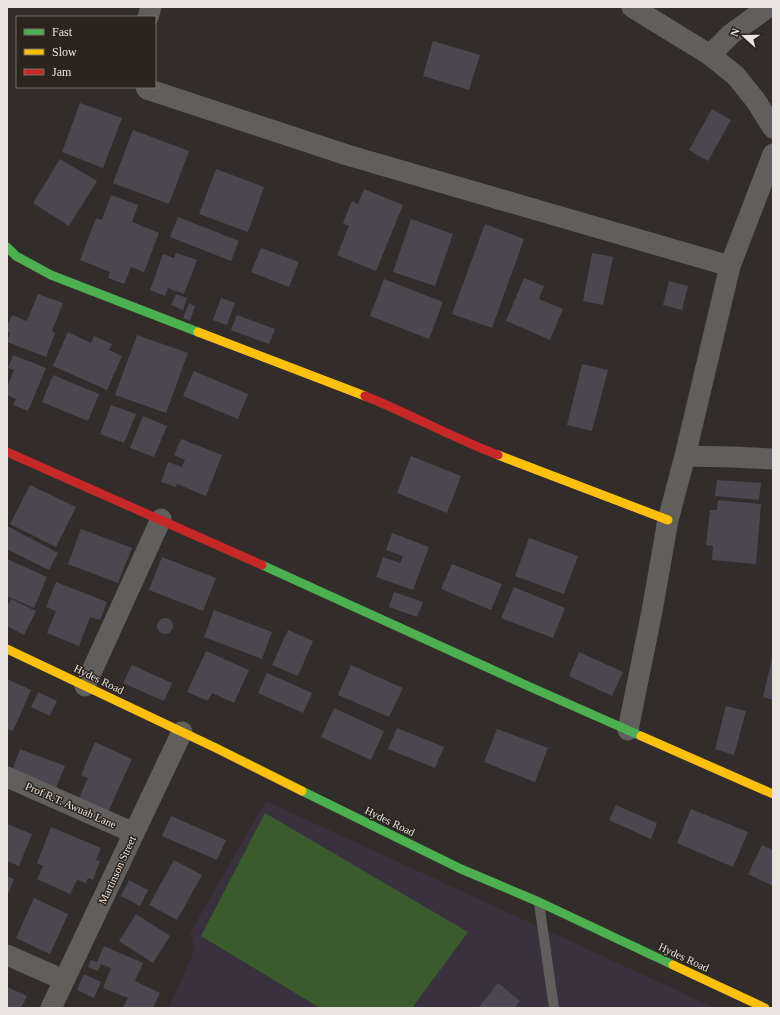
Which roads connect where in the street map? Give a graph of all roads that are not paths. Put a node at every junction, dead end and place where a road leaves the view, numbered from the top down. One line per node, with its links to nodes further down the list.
1 (632, 7): 3 (street)
2 (768, 7): 3 (street)
3 (710, 55): 5 (street)
4 (146, 88): 8 (street)
5 (773, 128)
6 (773, 154): 8 (street)
7 (7, 247): 13 (street)
8 (730, 266): 10 (street)
9 (7, 452): 12 (street)
10 (685, 456): 11 (street); 13 (street)
11 (773, 459)
12 (162, 519): 15 (street); 16 (street)
13 (668, 520): 16 (street)
14 (7, 649): 15 (street, Hydes Road)
15 (85, 686): 17 (street, Hydes Road)
16 (628, 730): 19 (street)
17 (182, 732): 20 (street, Martinson Street); 21 (street, Hydes Road)
18 (7, 777): 20 (street, Prof R.T. Awuah Lane)
19 (773, 794)
20 (134, 833): 23 (street, Martinson Street)
21 (539, 902): 25 (lane); 26 (street, Hydes Road)
22 (7, 955): 23 (street)
23 (64, 980): 24 (street, Martinson Street)
24 (51, 1008)
25 (554, 1008)
26 (765, 1008)

